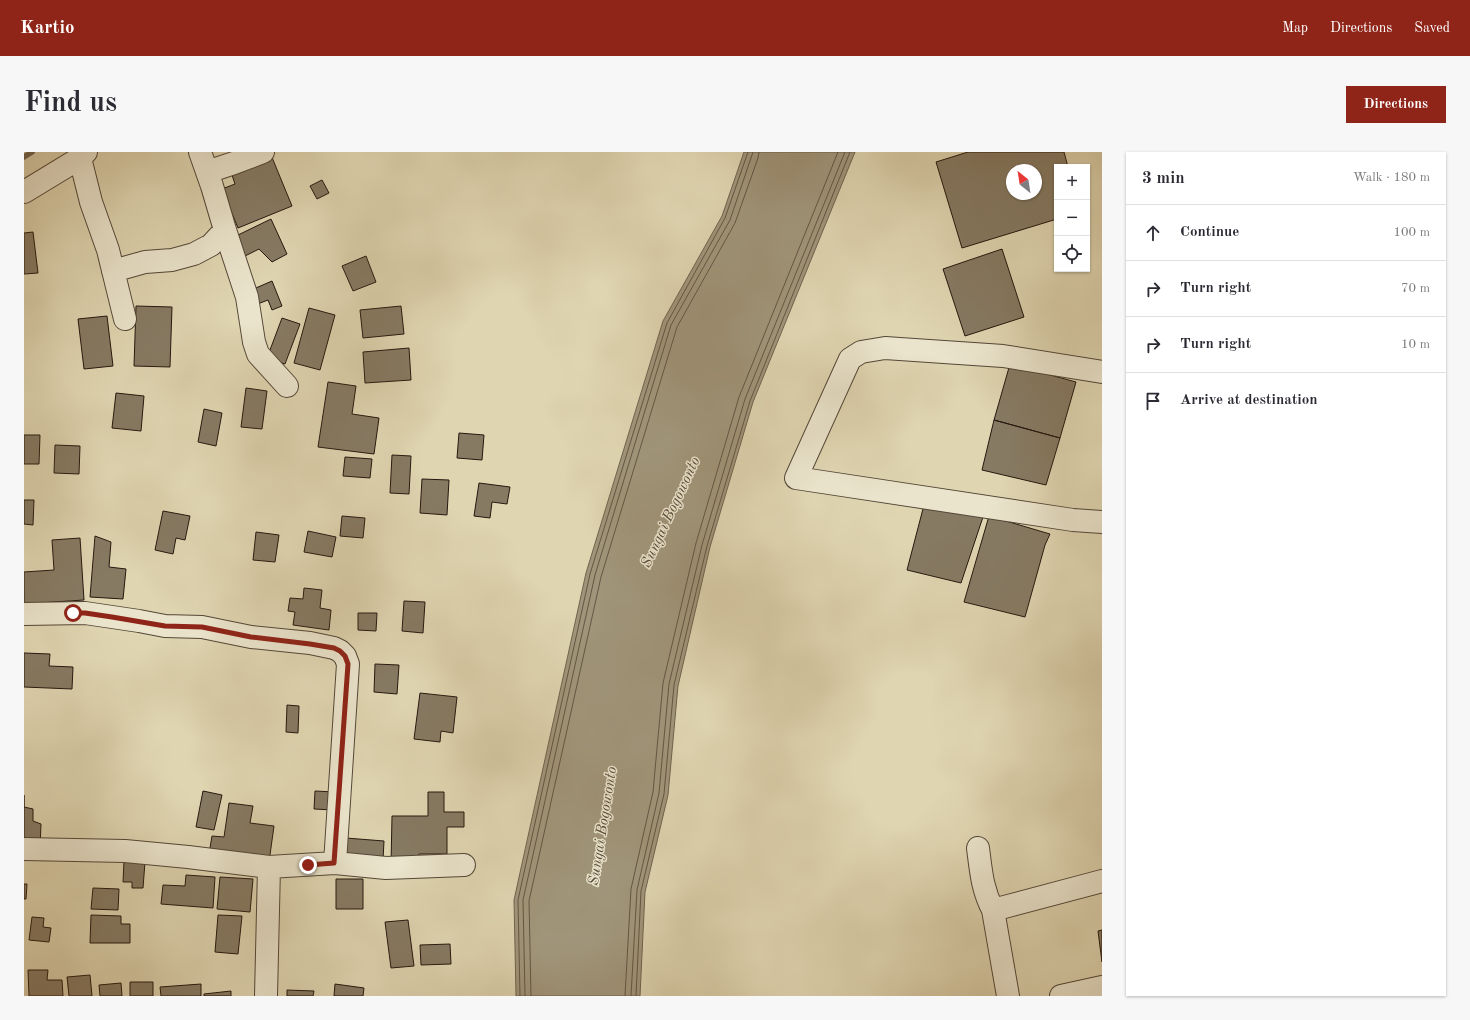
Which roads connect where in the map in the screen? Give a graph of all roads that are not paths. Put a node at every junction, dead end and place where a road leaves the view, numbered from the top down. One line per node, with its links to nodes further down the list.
1 (263, 152): 3 (street)
2 (83, 155): 4 (street); 6 (street)
3 (203, 162): 5 (street)
4 (24, 192)
5 (225, 230): 6 (street); 9 (street)
6 (113, 271): 7 (street)
7 (125, 318)
8 (1102, 372): 10 (street)
9 (287, 386)
10 (1102, 522)
11 (24, 614): 14 (street)
12 (978, 848): 18 (street)
13 (24, 849): 16 (street)
14 (334, 863): 15 (street); 16 (street)
15 (464, 865)
16 (269, 867): 20 (street)
17 (1102, 881): 18 (street)
18 (994, 910): 21 (street)
19 (1102, 987): 22 (street)
20 (266, 996)
21 (1008, 996)
22 (1061, 996)

